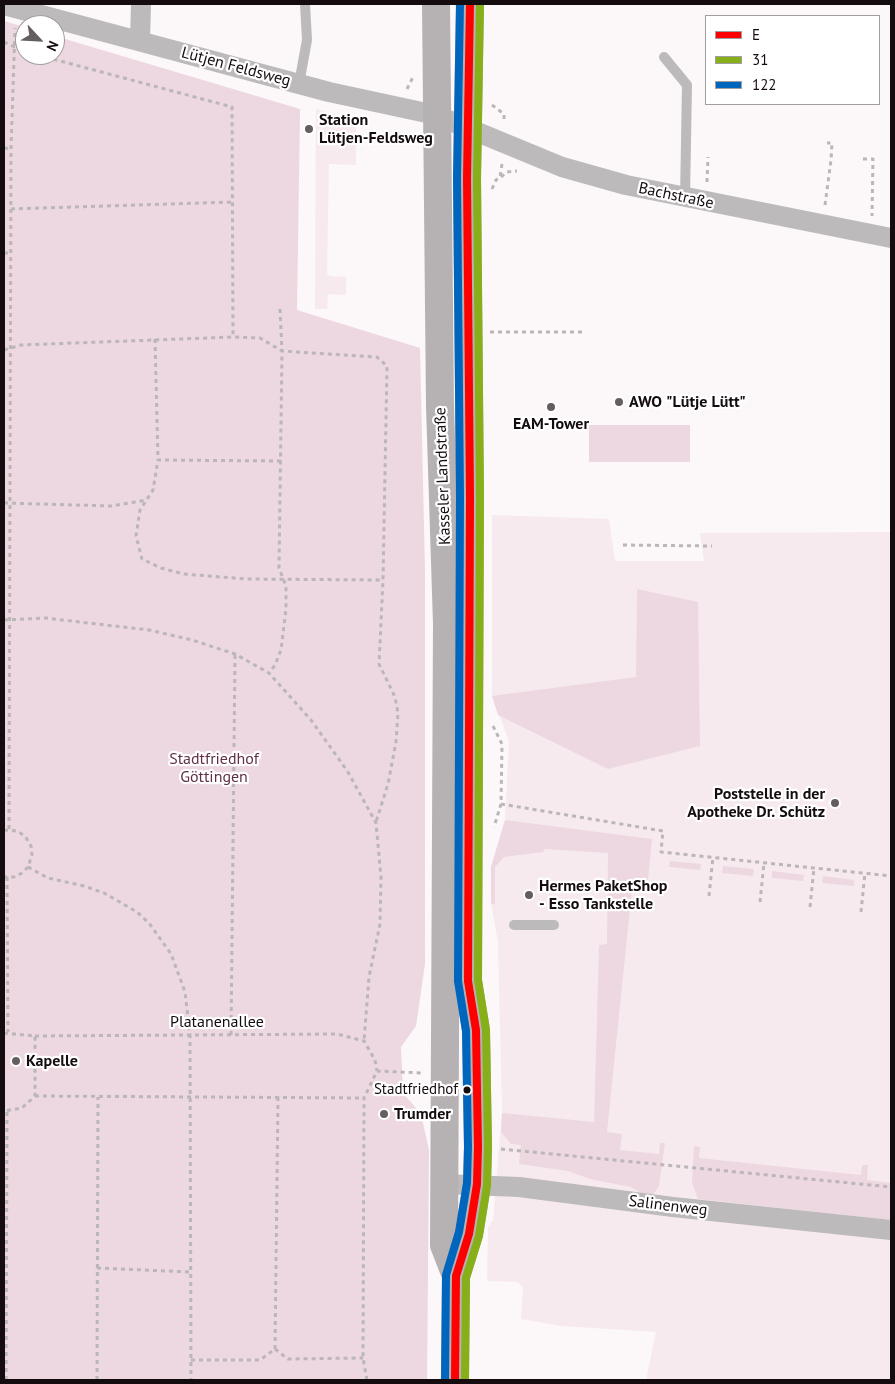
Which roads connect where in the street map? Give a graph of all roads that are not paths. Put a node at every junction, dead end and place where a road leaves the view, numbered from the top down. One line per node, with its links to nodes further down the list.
1 (140, 4): 6 (street)
2 (305, 4): 8 (lane)
3 (436, 4): 9 (main road, Kasseler Landstraße)
4 (470, 4): 10 (main road, Kasseler Landstraße)
5 (10, 6): 6 (street, Lütjen Feldsweg)
6 (140, 41): 8 (street, Lütjen Feldsweg)
7 (664, 57): 11 (lane)
8 (299, 84): 9 (street, Lütjen Feldsweg)
9 (436, 115): 10 (street, Lütjen Feldsweg); 15 (main road, Kasseler Landstraße)
10 (468, 127): 11 (street, Bachstraße); 16 (main road, Kasseler Landstraße)
11 (685, 198): 12 (street, Bachstraße)
12 (882, 236)
13 (514, 925): 14 (lane)
14 (554, 925)
15 (444, 1184): 16 (street, Salinenweg); 18 (main road, Kasseler Landstraße)
16 (478, 1184): 17 (street, Salinenweg); 18 (main road, Kasseler Landstraße)
17 (891, 1230)
18 (456, 1276): 19 (main road, Kasseler Landstraße)
19 (455, 1380)

